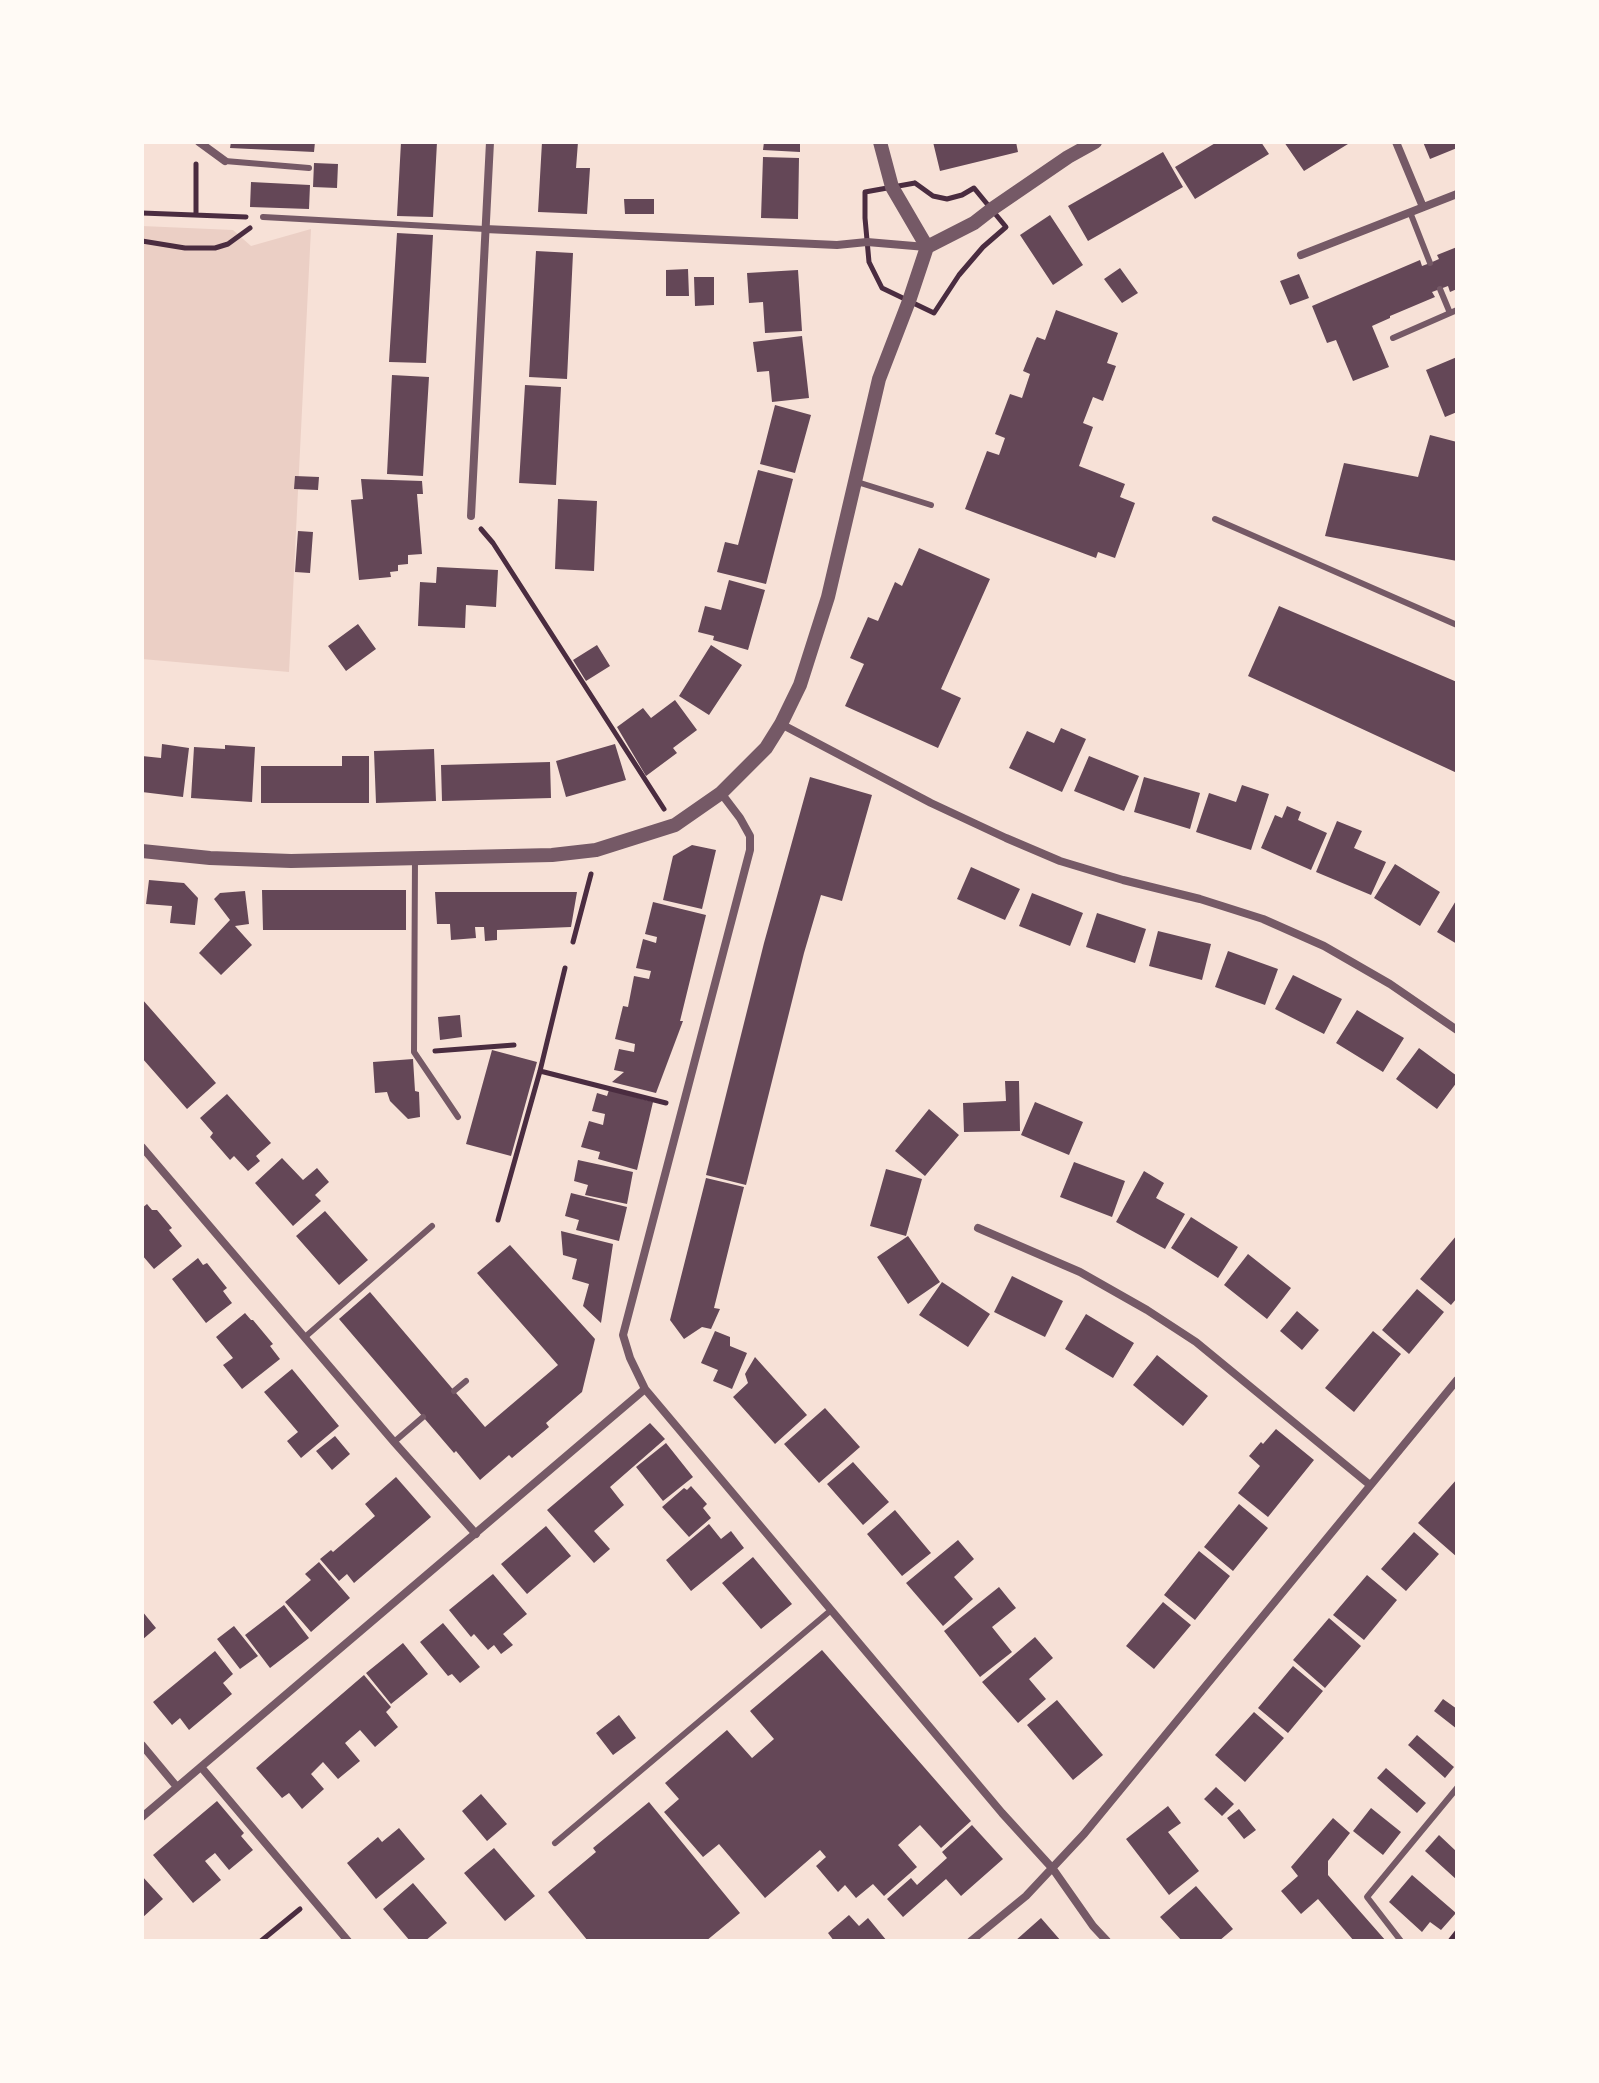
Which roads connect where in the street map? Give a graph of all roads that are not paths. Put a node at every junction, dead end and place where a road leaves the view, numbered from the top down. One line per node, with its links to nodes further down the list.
1 (199, 142): 6 (street)
2 (490, 142): 12 (street)
3 (880, 142): 13 (street)
4 (1095, 142): 13 (street)
5 (1396, 142): 9 (street)
6 (225, 161): 7 (lane)
7 (309, 168)
8 (1457, 194): 9 (street)
9 (1423, 207): 10 (street)
10 (1410, 212): 14 (street); 15 (lane)
11 (263, 217): 12 (lane)
12 (485, 229): 13 (street); 21 (street)
13 (927, 247): 19 (street)
14 (1301, 255)
15 (1430, 263)
16 (1440, 289): 17 (lane)
17 (1453, 312): 18 (lane)
18 (1393, 338)
19 (854, 481): 20 (lane); 24 (street)
20 (931, 505)
21 (471, 516)
22 (1215, 519): 23 (lane)
23 (1457, 625)
24 (781, 724): 25 (street); 28 (street)
25 (721, 793): 27 (street); 36 (street)
26 (142, 851): 27 (street)
27 (415, 858): 29 (lane)
28 (1457, 1030)
29 (458, 1117)
30 (142, 1147): 33 (street)
31 (432, 1226): 33 (lane)
32 (978, 1228): 40 (street)
33 (305, 1337): 39 (street)
34 (1457, 1380): 40 (street)
35 (466, 1381): 37 (lane)
36 (645, 1389): 41 (street); 42 (street)
37 (454, 1391)
38 (423, 1417): 39 (lane)
39 (394, 1442): 41 (street)
40 (1370, 1485): 49 (street)
41 (476, 1534): 44 (street)
42 (830, 1611): 48 (lane); 49 (street)
43 (142, 1745): 45 (street)
44 (201, 1767): 45 (street); 50 (street)
45 (177, 1787): 47 (street)
46 (1457, 1788): 53 (lane)
47 (142, 1817)
48 (555, 1843)
49 (1053, 1869): 51 (street); 52 (street)
50 (348, 1941)
51 (971, 1941)
52 (1107, 1941)
53 (1401, 1941)

